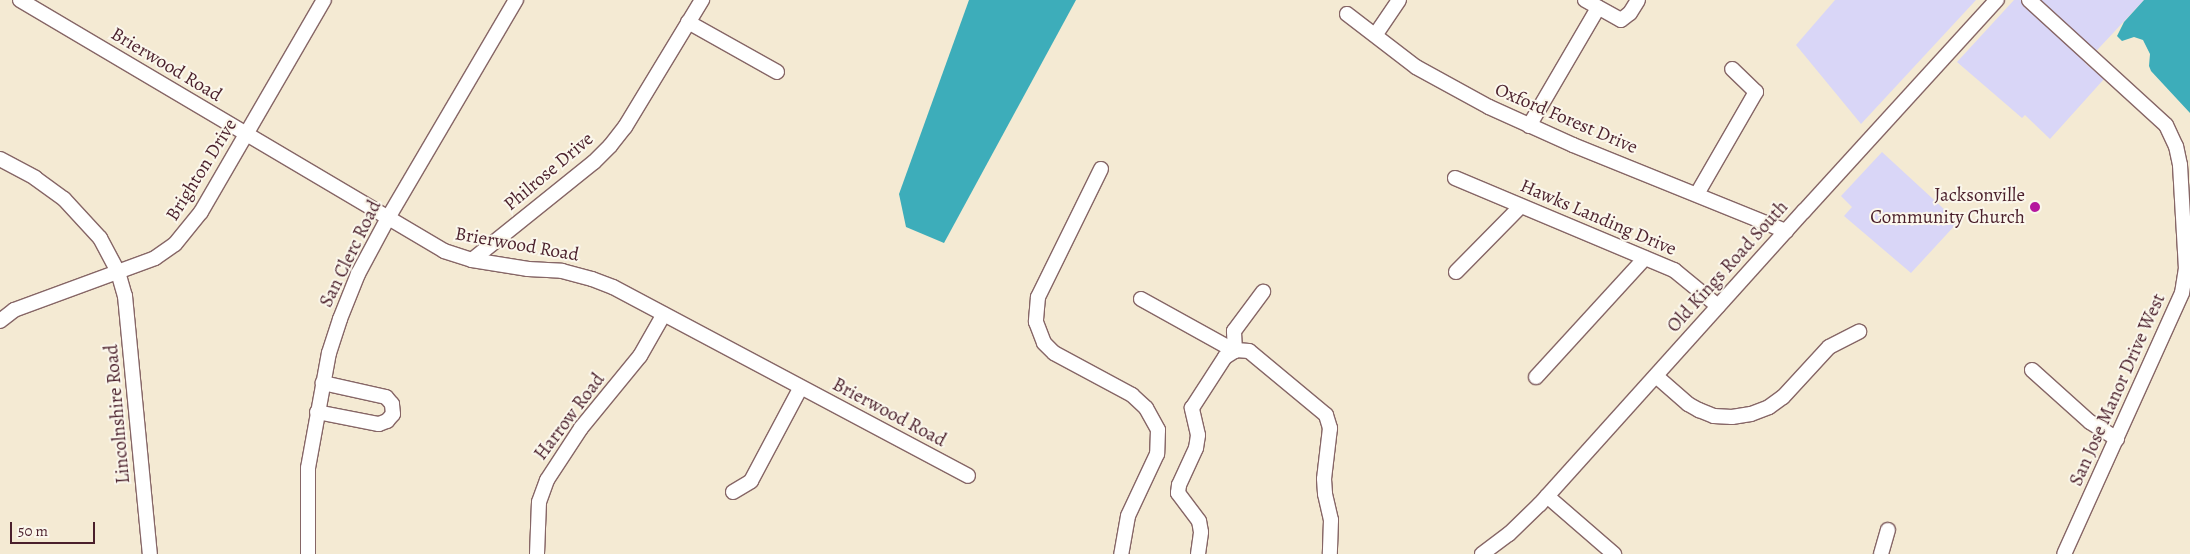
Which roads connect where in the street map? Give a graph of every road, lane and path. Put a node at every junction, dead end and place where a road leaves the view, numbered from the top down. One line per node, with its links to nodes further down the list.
1 (20, 0): 17 (street, Brierwood Road)
2 (324, 0): 17 (street, Brighton Drive)
3 (516, 0): 23 (street, San Clerc Road)
4 (702, 0): 12 (street, Philrose Drive)
5 (1399, 0): 13 (street)
6 (1585, 0): 10 (street)
7 (1638, 0): 10 (street)
8 (1997, 0): 24 (street, Old Kings Road South)
9 (2028, 0): 42 (street, San Jose Manor Drive West)
10 (1598, 8): 16 (street)
11 (1347, 14): 13 (street, Oxford Forest Drive)
12 (688, 22): 15 (street); 26 (street, Philrose Drive)
13 (1376, 34): 16 (street, Oxford Forest Drive)
14 (1732, 69): 21 (street)
15 (777, 72)
16 (1529, 126): 21 (street, Oxford Forest Drive)
17 (247, 135): 23 (street, Brierwood Road); 27 (street, Brighton Drive)
18 (0, 159): 27 (street, Lincolnshire Road)
19 (1101, 170): 51 (street)
20 (1455, 178): 22 (street, Hawks Landing Drive)
21 (1697, 194): 24 (street, Oxford Forest Drive)
22 (1520, 206): 25 (street, Hawks Landing Drive); 28 (street)
23 (388, 218): 26 (street, Brierwood Road); 39 (street, San Clerc Road)
24 (1786, 231): 31 (street, Old Kings Road South)
25 (1645, 258): 31 (street, Hawks Landing Drive); 38 (street)
26 (472, 260): 32 (street, Brierwood Road)
27 (118, 272): 33 (street, Brighton Drive); 48 (street, Lincolnshire Road)
28 (1456, 272)
29 (1263, 292): 35 (street)
30 (1140, 299): 35 (street)
31 (1718, 306): 37 (street, Old Kings Road South)
32 (664, 314): 40 (street, Brierwood Road); 50 (street, Harrow Road)
33 (0, 321)
34 (1859, 332): 37 (street)
35 (1235, 351): 52 (street); 53 (street)
36 (2032, 370): 42 (street)
37 (1656, 376): 45 (street, Old Kings Road South)
38 (1536, 377)
39 (323, 383): 41 (street, San Clerc Road); 41 (street)
40 (801, 387): 43 (street, Brierwood Road); 44 (street)
41 (317, 412): 49 (street, San Clerc Road)
42 (2117, 439): 56 (street, San Jose Manor Drive West)
43 (968, 476)
44 (733, 492)
45 (1547, 496): 47 (street); 54 (street, Old Kings Road South)
46 (1888, 530): 55 (street)
47 (1608, 552)
48 (150, 554)
49 (308, 554)
50 (537, 554)
51 (1121, 554)
52 (1198, 554)
53 (1330, 554)
54 (1482, 554)
55 (1881, 554)
56 (2064, 554)

